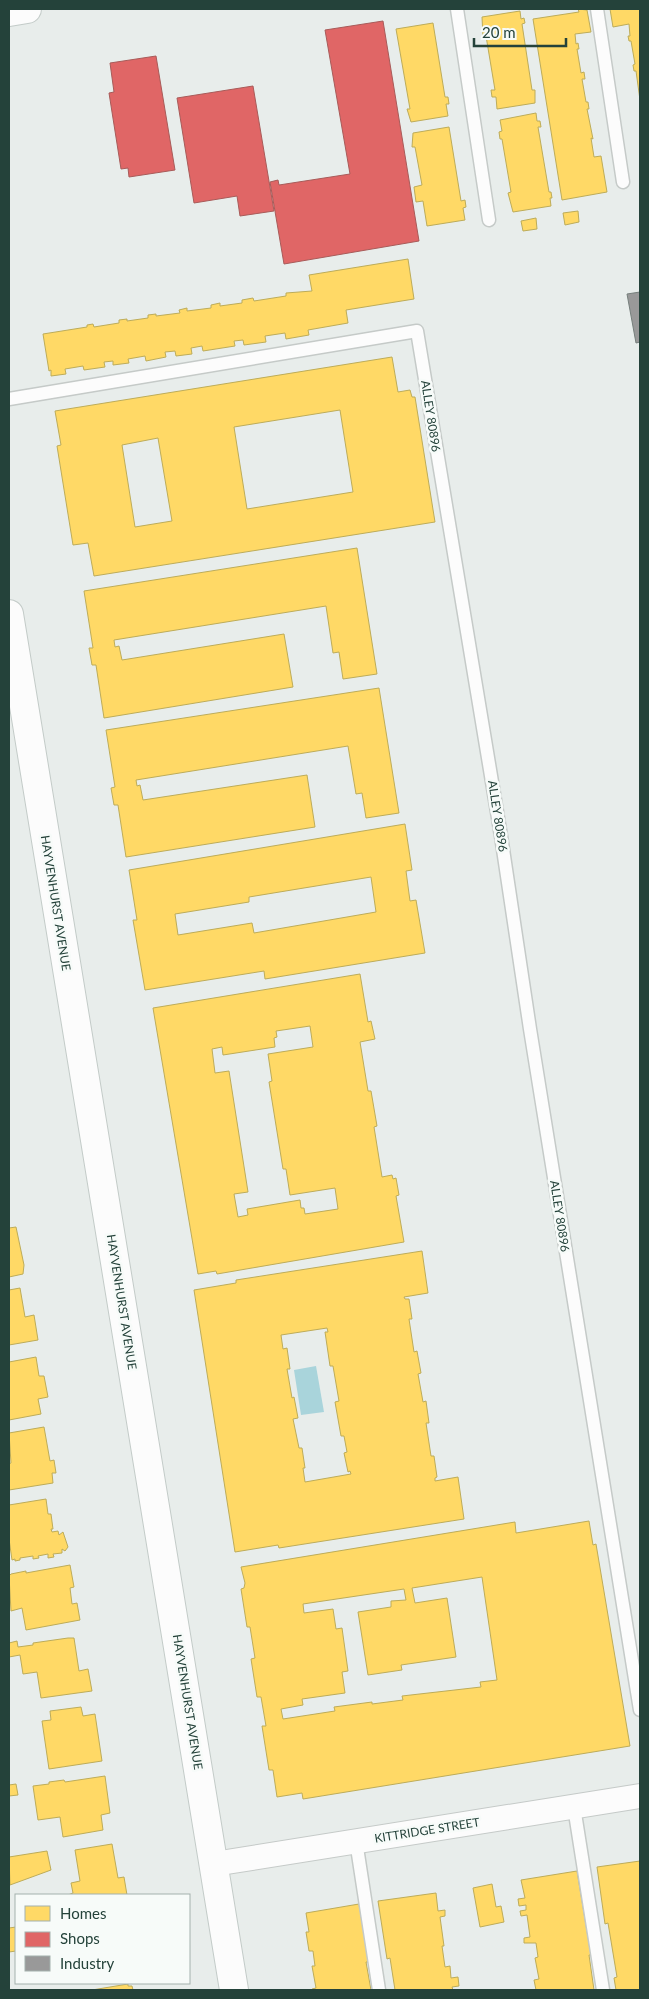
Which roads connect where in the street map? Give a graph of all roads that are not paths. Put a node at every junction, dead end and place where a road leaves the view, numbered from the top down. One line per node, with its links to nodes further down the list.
1 (27, 9): 4 (main road)
2 (457, 9): 6 (lane)
3 (597, 9): 5 (lane)
4 (9, 12)
5 (623, 182)
6 (489, 220)
7 (9, 399): 9 (lane, ALLEY 80896)
8 (9, 614): 13 (main road, HAYVENHURST AVENUE)
9 (640, 1710)
10 (640, 1796): 11 (street, KITTRIDGE STREET)
11 (574, 1807): 12 (street, KITTRIDGE STREET); 16 (lane)
12 (356, 1841): 13 (street, KITTRIDGE STREET); 15 (lane)
13 (214, 1864): 14 (main road, HAYVENHURST AVENUE)
14 (234, 1990)
15 (379, 1990)
16 (604, 1990)

